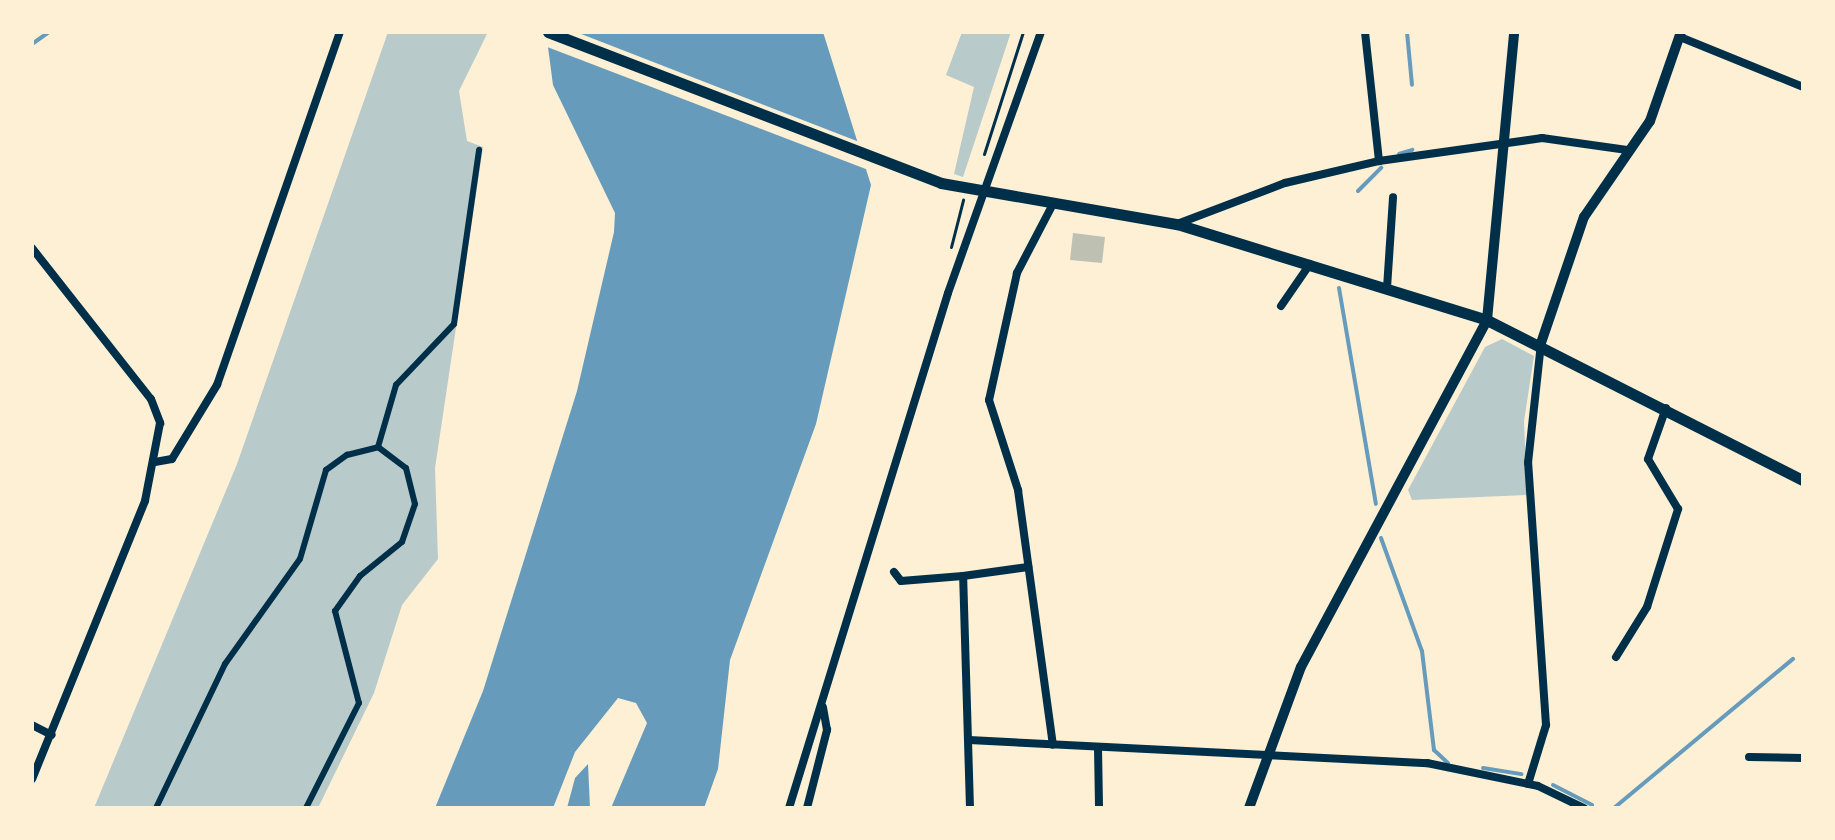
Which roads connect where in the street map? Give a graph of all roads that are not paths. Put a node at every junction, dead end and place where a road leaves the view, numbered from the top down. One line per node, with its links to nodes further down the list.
1 (340, 32): 24 (street)
2 (548, 32): 12 (main road)
3 (1041, 32): 12 (street)
4 (1365, 32): 11 (street)
5 (1514, 32): 8 (street)
6 (1680, 35): 7 (street); 10 (street)
7 (1803, 87)
8 (1505, 143): 10 (street); 11 (street); 20 (street)
9 (479, 150): 23 (street)
10 (1627, 150): 21 (street)
11 (1379, 161): 15 (street)
12 (985, 192): 14 (main road); 30 (street)
13 (1393, 197): 18 (street)
14 (1053, 204): 15 (main road); 26 (street)
15 (1177, 224): 17 (main road)
16 (32, 248): 24 (street)
17 (1310, 264): 18 (main road); 19 (street)
18 (1387, 288): 20 (main road)
19 (1281, 306)
20 (1487, 320): 21 (main road); 36 (street)
21 (1541, 343): 22 (main road); 40 (street)
22 (1666, 408): 25 (main road); 29 (street)
23 (378, 447): 42 (street); 43 (street)
24 (155, 462): 32 (street)
25 (1803, 480)
26 (1028, 567): 28 (street); 34 (street)
27 (894, 572): 28 (street)
28 (963, 576): 33 (street)
29 (1616, 657)
30 (823, 707): 44 (street); 45 (street)
31 (32, 725): 32 (street)
32 (52, 735): 39 (street)
33 (969, 740): 34 (street); 46 (street)
34 (1053, 745): 35 (street)
35 (1098, 748): 36 (street); 47 (street)
36 (1263, 757): 40 (street); 48 (street)
37 (1749, 757): 38 (street)
38 (1803, 758)
39 (32, 779)
40 (1528, 784): 41 (street)
41 (1580, 807)
42 (156, 808)
43 (306, 808)
44 (789, 808)
45 (807, 808)
46 (970, 808)
47 (1099, 808)
48 (1249, 808)

